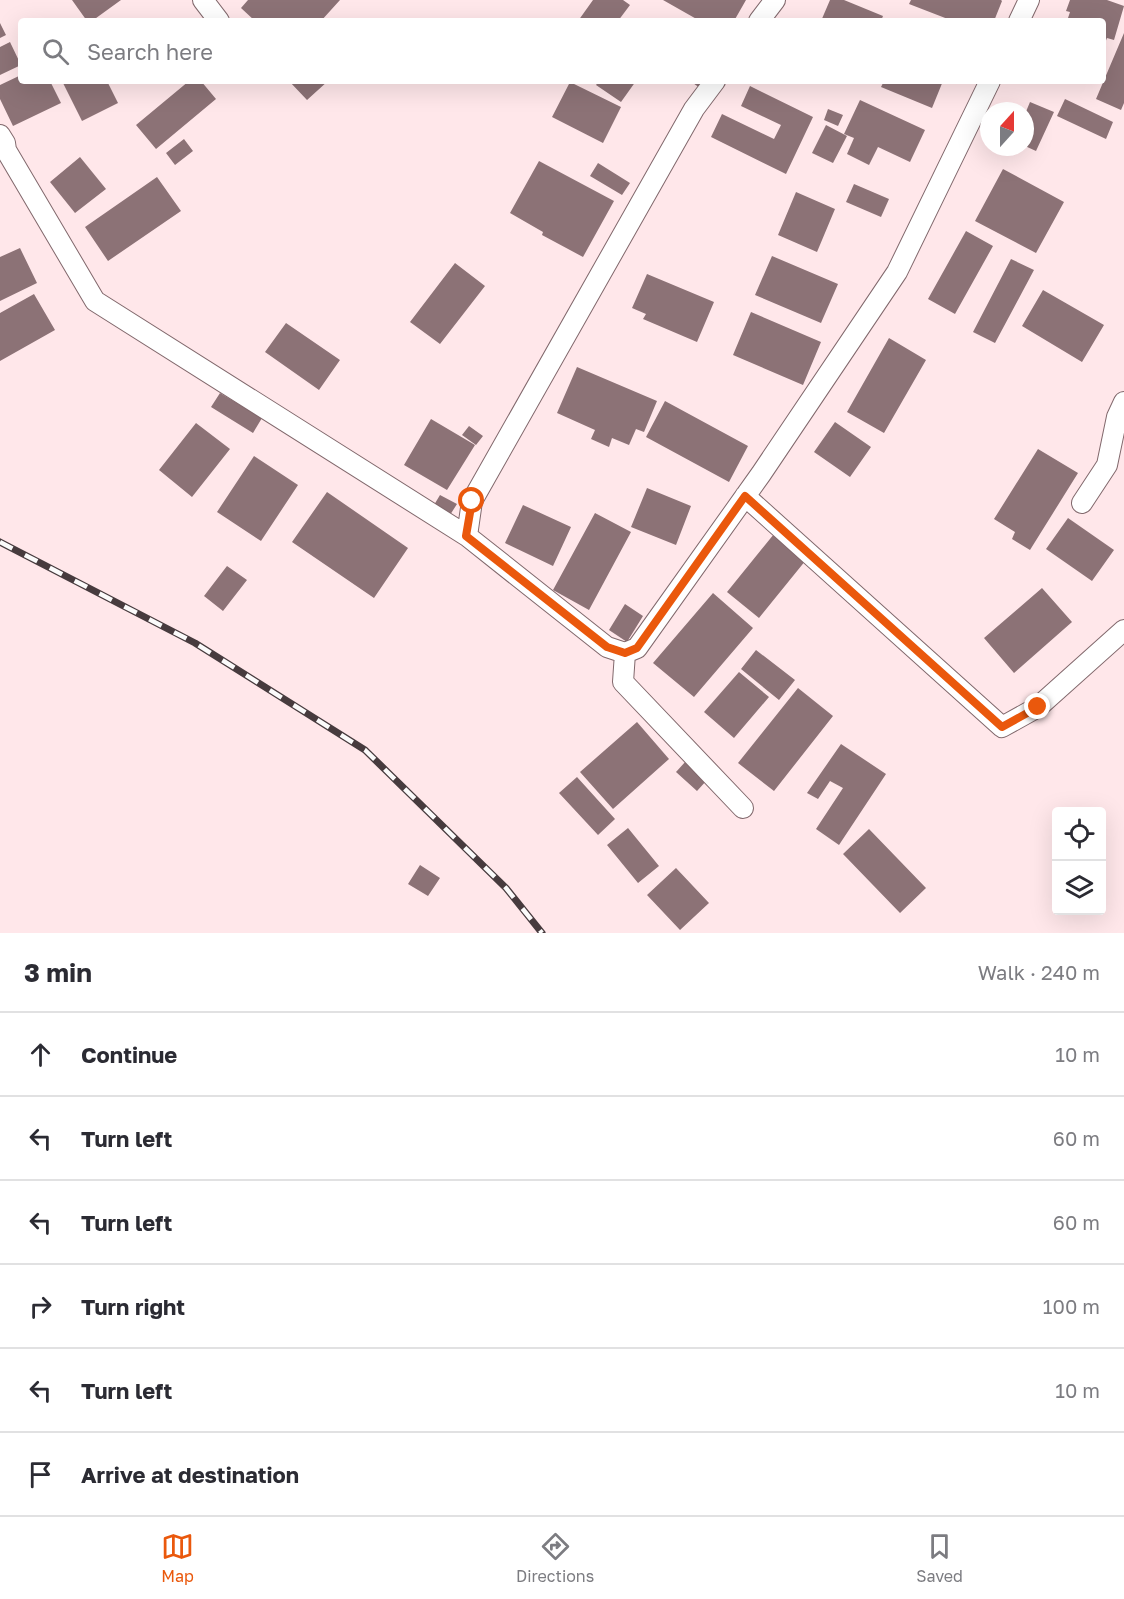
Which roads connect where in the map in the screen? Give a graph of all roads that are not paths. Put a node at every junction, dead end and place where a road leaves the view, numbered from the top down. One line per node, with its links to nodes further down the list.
1 (204, 0): 4 (street)
2 (775, 0): 5 (street)
3 (1029, 0): 6 (street)
4 (217, 18)
5 (761, 18)
6 (1020, 18)
7 (713, 84): 13 (street)
8 (989, 84): 11 (street)
9 (0, 135): 13 (street)
10 (1124, 402): 12 (street)
11 (745, 496): 14 (street); 15 (street)
12 (1082, 503)
13 (466, 536): 15 (street)
14 (1124, 630)
15 (625, 653): 16 (street)
16 (742, 808)

